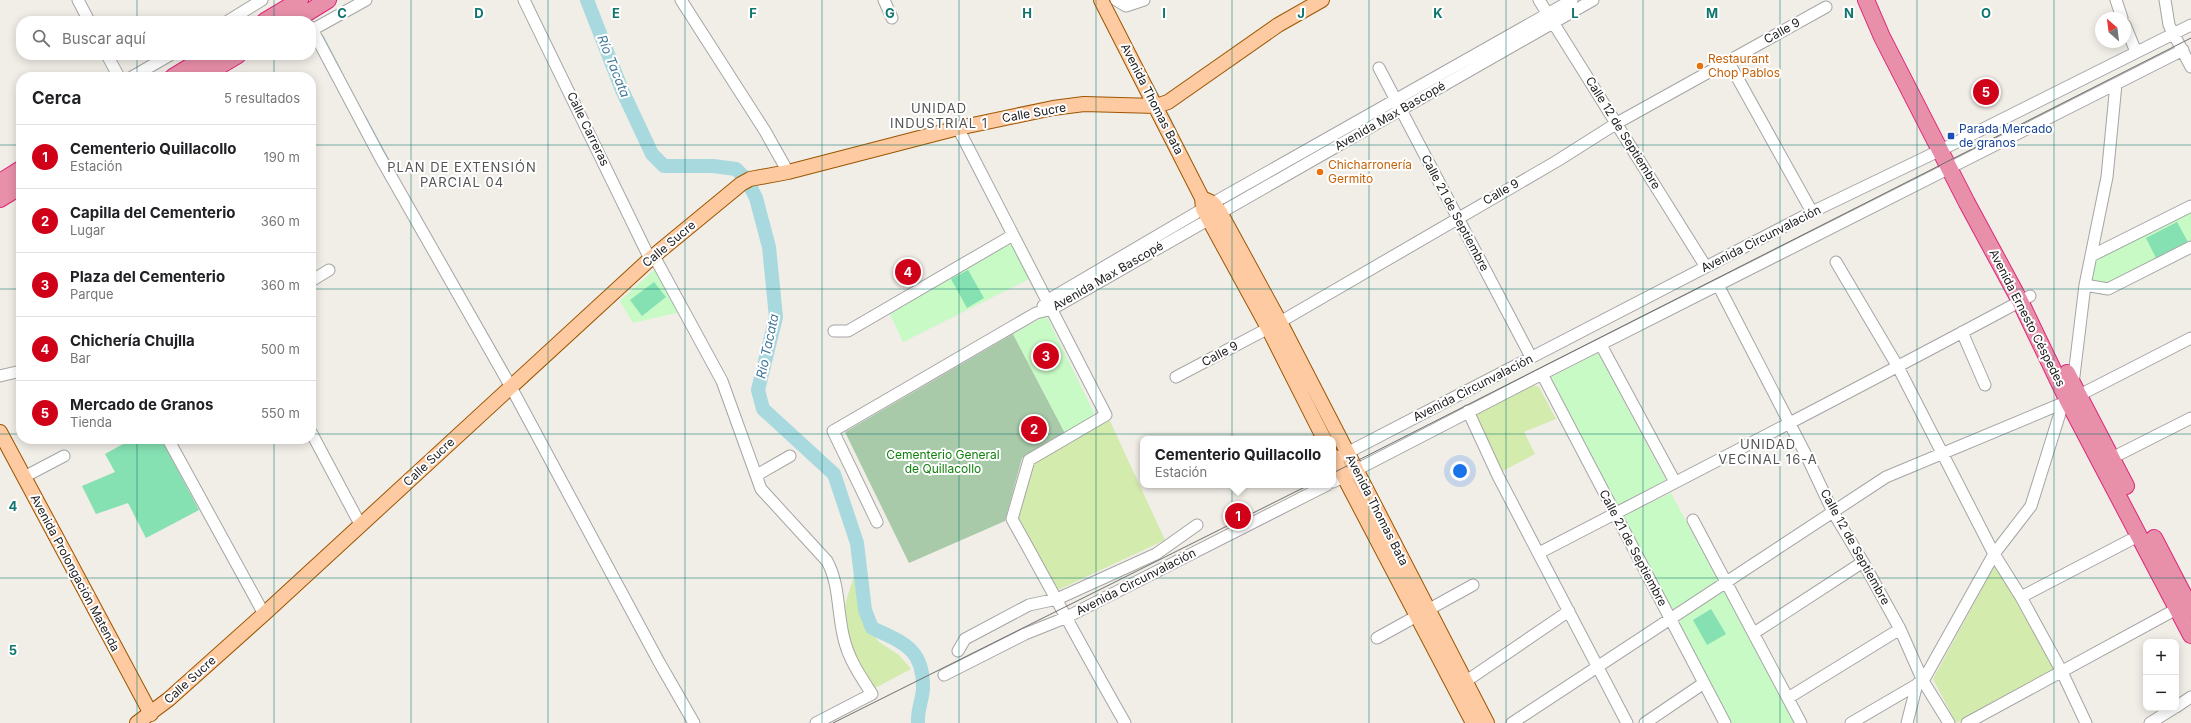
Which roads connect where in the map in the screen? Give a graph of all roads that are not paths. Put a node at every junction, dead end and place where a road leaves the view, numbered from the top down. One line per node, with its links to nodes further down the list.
1 (78, 0): 20 (street)
2 (262, 0): 21 (street)
3 (328, 0): 22 (highway)
4 (366, 0): 23 (street)
5 (524, 0): 61 (street, Calle Carreras)
6 (680, 0): 50 (street)
7 (884, 0): 24 (street)
8 (1144, 0): 17 (street)
9 (1322, 0): 43 (main road, Calle Sucre)
10 (1539, 0): 25 (street, Calle 12 de Septiembre)
11 (1572, 0): 25 (street, Avenida Max Bascopé)
12 (1593, 0): 25 (street, Avenida Max Bascopé)
13 (1866, 0): 47 (highway, Avenida Ernesto Céspedes)
14 (1875, 0): 47 (highway, Avenida Ernesto Céspedes)
15 (2116, 0): 19 (street)
16 (2165, 0): 27 (street)
17 (1108, 1): 43 (main road, Avenida Thomas Bata)
18 (1826, 7): 35 (street, Calle 9)
19 (2120, 12)
20 (86, 16)
21 (236, 16)
22 (309, 16)
23 (315, 16)
24 (892, 18)
25 (1550, 18): 44 (street, Avenida Max Bascopé); 45 (street, Calle 12 de Septiembre)
26 (2191, 25): 27 (street, Avenida Circunvalación)
27 (2173, 33): 30 (street); 31 (street, Avenida Circunvalación)
28 (316, 39): 82 (street)
29 (2131, 40): 31 (street)
30 (2183, 50): 36 (street); 42 (street, Avenida Circunvalación)
31 (2136, 52): 47 (street, Avenida Circunvalación)
32 (110, 60): 39 (street)
33 (161, 60): 40 (street)
34 (228, 60): 38 (highway)
35 (1728, 60): 45 (street, Calle 9); 56 (street)
36 (2191, 67)
37 (1378, 68): 44 (street, Calle 21 de Septiembre)
38 (209, 70): 41 (highway)
39 (116, 72)
40 (141, 72)
41 (199, 72)
42 (2116, 84): 48 (street, Avenida Circunvalación); 60 (street)
43 (1156, 106): 46 (main road, Calle Sucre); 55 (main road, Avenida Thomas Bata)
44 (1398, 106): 55 (street, Avenida Max Bascopé); 57 (street, Calle 21 de Septiembre)
45 (1617, 123): 57 (street, Calle 9); 63 (street, Calle 12 de Septiembre)
46 (958, 128): 50 (main road, Calle Sucre); 58 (street)
47 (1945, 148): 48 (highway, Avenida Ernesto Céspedes); 56 (street, Avenida Circunvalación)
48 (1954, 167): 66 (street, Avenida Circunvalación); 68 (highway, Avenida Ernesto Céspedes)
49 (16, 172): 51 (highway)
50 (788, 172): 61 (main road, Calle Sucre)
51 (0, 182)
52 (16, 189): 53 (highway)
53 (0, 199)
54 (2191, 206): 60 (street)
55 (1210, 208): 69 (street, Avenida Max Bascopé); 70 (main road, Avenida Thomas Bata)
56 (1812, 212): 63 (street, Avenida Circunvalación)
57 (1457, 217): 70 (street, Calle 9); 75 (street, Calle 21 de Septiembre)
58 (1013, 235): 69 (street); 71 (street)
59 (2191, 247): 67 (street)
60 (2091, 256): 67 (street)
61 (652, 258): 82 (main road, Calle Sucre); 99 (street, Calle Carreras)
62 (1836, 262): 76 (street)
63 (1706, 267): 75 (street, Avenida Circunvalación)
64 (329, 270): 65 (street)
65 (316, 278)
66 (1718, 285): 74 (street, Avenida Circunvalación); 86 (street, Calle 12 de Septiembre)
67 (2085, 286): 83 (street)
68 (2025, 298): 72 (street); 83 (highway, Avenida Ernesto Céspedes)
69 (1050, 305): 107 (street, Avenida Max Bascopé); 117 (street)
70 (1274, 325): 80 (street, Calle 9); 88 (main road, Avenida Thomas Bata); 92 (main road, Avenida Thomas Bata)
71 (834, 331)
72 (1962, 332): 76 (street); 81 (street)
73 (2191, 339): 83 (street)
74 (1601, 345): 78 (street, Avenida Circunvalación); 102 (street)
75 (1532, 357): 92 (street, Avenida Circunvalación)
76 (1898, 367): 86 (street); 93 (street)
77 (16, 372): 79 (street)
78 (1542, 374): 84 (street, Avenida Circunvalación); 105 (street, Calle 21 de Septiembre)
79 (0, 376)
80 (1176, 377)
81 (1985, 386)
82 (510, 387): 109 (main road, Calle Sucre); 140 (street)
83 (2069, 396): 93 (street); 97 (highway, Avenida Ernesto Céspedes); 112 (street)
84 (1468, 412): 98 (street, Avenida Circunvalación); 111 (street)
85 (2191, 418): 97 (street)
86 (1790, 424): 102 (street); 104 (street, Calle 12 de Septiembre)
87 (0, 432): 100 (main road, Avenida Prolongación Matenda)
88 (1323, 436)
89 (316, 441): 109 (street)
90 (171, 444): 121 (street)
91 (0, 448): 139 (main road, Avenida Prolongación Matenda)
92 (1348, 452): 96 (street, Avenida Circunvalación); 98 (main road, Avenida Thomas Bata)
93 (1941, 453): 104 (street); 112 (street)
94 (64, 456): 100 (street)
95 (790, 456): 99 (street)
96 (1336, 457)
97 (2106, 461): 110 (highway, Avenida Ernesto Céspedes); 118 (highway, Avenida Ernesto Céspedes)
98 (1356, 470): 101 (street, Avenida Circunvalación); 120 (main road, Avenida Thomas Bata)
99 (758, 475): 141 (street, Calle Carreras)
100 (24, 477): 139 (main road, Avenida Prolongación Matenda)
101 (1338, 480): 120 (main road, Avenida Thomas Bata)
102 (1674, 482): 105 (street)
103 (1321, 488): 122 (street, Avenida Circunvalación)
104 (1833, 512): 113 (street, Calle 12 de Septiembre); 114 (street)
105 (1615, 514): 111 (street); 123 (street, Calle 21 de Septiembre)
106 (1693, 520): 114 (street)
107 (877, 522)
108 (1197, 525): 117 (street, Avenida Circunvalación)
109 (361, 526): 121 (main road, Calle Sucre)
110 (2140, 535): 116 (street); 118 (highway, Avenida Ernesto Céspedes)
111 (1538, 553): 119 (street)
112 (1994, 554): 116 (street); 133 (street)
113 (1863, 562): 124 (street, Calle 12 de Septiembre); 125 (street)
114 (1727, 582): 123 (street); 125 (street)
115 (1473, 585): 120 (street)
116 (2021, 597): 130 (street)
117 (1057, 599): 122 (street); 128 (street, Avenida Circunvalación)
118 (2187, 606): 126 (highway, Avenida Ernesto Céspedes); 130 (street)
119 (1569, 611): 129 (street); 134 (street)
120 (1422, 613): 127 (street); 134 (main road, Avenida Thomas Bata)
121 (264, 614): 139 (main road, Calle Sucre)
122 (1065, 618): 131 (street, Avenida Circunvalación); 142 (street)
123 (1670, 619): 129 (street); 132 (street, Calle 21 de Septiembre)
124 (1900, 629): 133 (street, Calle 12 de Septiembre); 136 (street)
125 (1754, 633): 136 (street)
126 (2191, 635)
127 (1377, 638)
128 (958, 651)
129 (1598, 666): 145 (street); 146 (street)
130 (2062, 672): 153 (street); 154 (street)
131 (944, 675)
132 (1704, 683): 147 (street); 148 (street, Calle 21 de Septiembre)
133 (1920, 683): 150 (street); 151 (street); 152 (street, Calle 12 de Septiembre)
134 (1460, 685): 143 (main road, Avenida Thomas Bata); 144 (main road, Avenida Thomas Bata)
135 (2191, 697): 137 (street)
136 (1788, 698): 149 (street)
137 (2179, 704)
138 (2169, 711): 155 (street)
139 (144, 719)
140 (694, 723)
141 (816, 723)
142 (1125, 723)
143 (1473, 723)
144 (1487, 723)
145 (1512, 723)
146 (1627, 723)
147 (1645, 723)
148 (1725, 723)
149 (1801, 723)
150 (1851, 723)
151 (1907, 723)
152 (1949, 723)
153 (1967, 723)
154 (2086, 723)
155 (2150, 723)

